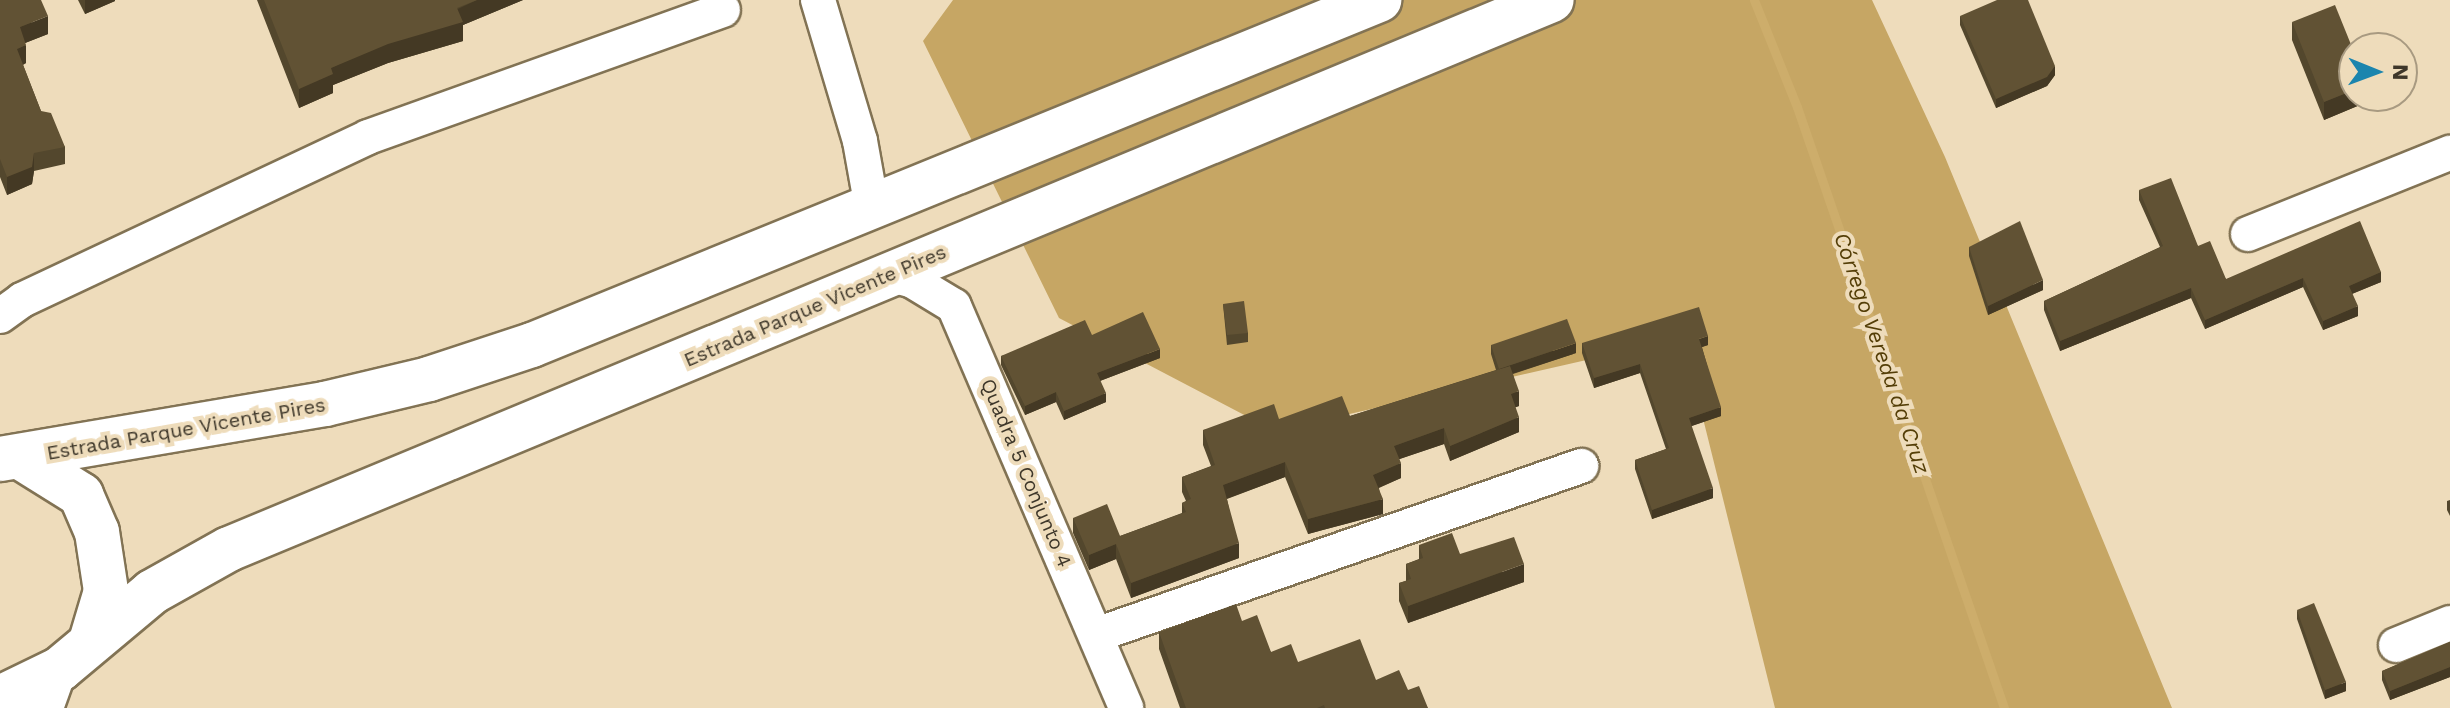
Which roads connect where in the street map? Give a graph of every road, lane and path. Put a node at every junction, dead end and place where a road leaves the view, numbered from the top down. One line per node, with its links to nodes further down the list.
1 (818, 0): 6 (street)
2 (1379, 0): 6 (main road, Estrada Parque Vicente Pires)
3 (1552, 0): 8 (main road, Estrada Parque Vicente Pires)
4 (723, 10): 9 (street)
5 (2450, 153): 7 (street)
6 (872, 208): 10 (main road, Estrada Parque Vicente Pires)
7 (2248, 234)
8 (888, 274): 13 (street, Quadra 5 Conjunto 4); 14 (main road, Estrada Parque Vicente Pires)
9 (0, 316)
10 (11, 459): 14 (main road)
11 (1581, 466): 13 (street)
12 (2450, 623): 15 (street)
13 (1096, 635): 18 (street, Quadra 5 Conjunto 4)
14 (92, 638): 16 (main road, Estrada Parque Vicente Pires)
15 (2396, 645)
16 (53, 688): 17 (main road, Estrada Parque Vicente Pires)
17 (0, 698)
18 (1126, 708)

